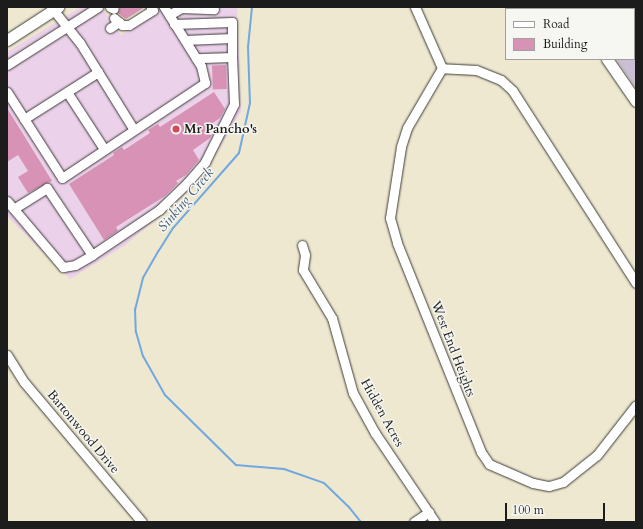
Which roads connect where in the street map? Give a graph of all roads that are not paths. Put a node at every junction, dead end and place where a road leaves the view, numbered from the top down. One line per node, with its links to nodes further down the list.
1 (98, 7): 10 (street)
2 (181, 7): 6 (street); 7 (street)
3 (415, 7): 19 (street)
4 (54, 8): 10 (street); 13 (main road)
5 (154, 8): 8 (street)
6 (214, 9)
7 (167, 11): 9 (street)
8 (114, 14): 11 (street)
9 (174, 24): 12 (street); 14 (street)
10 (66, 28): 18 (street); 20 (street)
11 (110, 28)
12 (232, 38): 14 (street); 15 (street)
13 (7, 40)
14 (185, 40): 16 (street)
15 (232, 57): 16 (street); 32 (street)
16 (196, 58): 25 (street)
17 (608, 60): 23 (main road)
18 (7, 65)
19 (442, 68): 33 (street); 35 (street, West End Heights)
20 (98, 72): 22 (street); 25 (street)
21 (7, 92): 24 (street)
22 (67, 92): 24 (street); 26 (street)
23 (636, 101)
24 (24, 119): 27 (street)
25 (134, 130): 26 (street)
26 (104, 149): 27 (street)
27 (62, 178): 28 (street)
28 (47, 188): 30 (street); 32 (street)
29 (7, 202): 30 (street)
30 (14, 209): 32 (street)
31 (302, 244): 36 (street, Hidden Acres)
32 (92, 254)
33 (636, 283)
34 (7, 356): 37 (street, Bartonwood Drive)
35 (636, 405)
36 (429, 512): 38 (street); 39 (street, Hidden Acres)
37 (142, 522)
38 (414, 522)
39 (435, 522)

